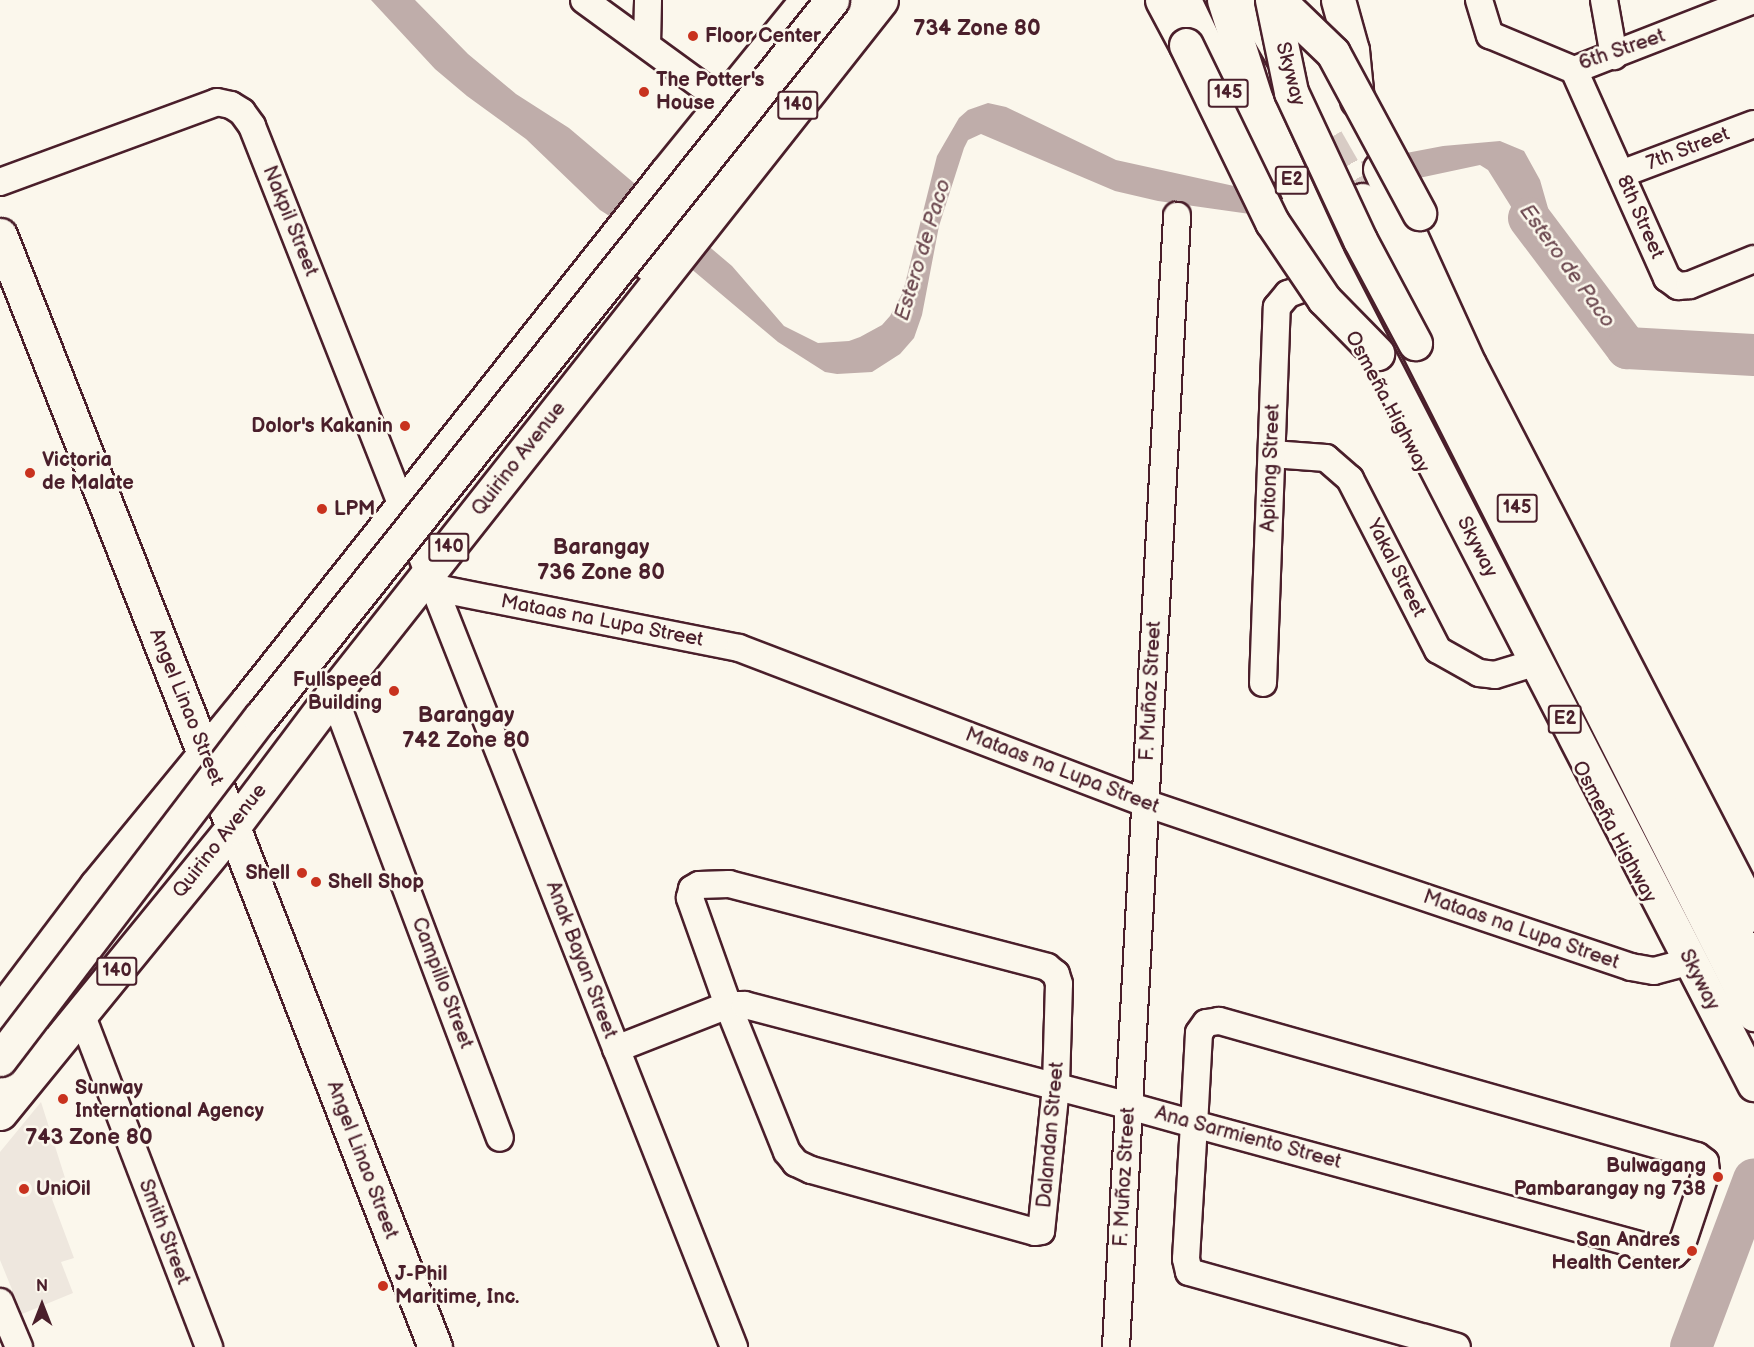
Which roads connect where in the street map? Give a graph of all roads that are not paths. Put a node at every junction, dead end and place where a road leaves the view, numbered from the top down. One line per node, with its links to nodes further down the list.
1 (584, 0): 16 (street)
2 (648, 0): 16 (street)
3 (807, 0): 19 (main road)
4 (1162, 0): 31 (main road, bridge)
5 (1184, 0): 22 (main road, 145)
6 (1224, 0): 31 (main road, Skyway / E2, bridge)
7 (1249, 0): 21 (main road)
8 (1272, 0): 48 (main road, Skyway / E2, bridge)
9 (1278, 0): 35 (main road, bridge)
10 (1338, 0): 35 (main road)
11 (1479, 0): 18 (street, 6th Street)
12 (1604, 0): 17 (street)
13 (1754, 0): 15 (street, 6th Street)
14 (857, 1): 34 (main road, Quirino Avenue / 140); 46 (main road); 50 (main road, bridge)
15 (1730, 5): 17 (street, 6th Street)
16 (647, 45): 19 (street)
17 (1614, 56): 18 (street, 6th Street)
18 (1574, 70): 23 (street, 8th Street)
19 (725, 103): 33 (main road)
20 (1754, 124): 23 (street, 7th Street)
21 (1324, 134)
22 (1264, 168)
23 (1622, 174): 29 (street, 8th Street)
24 (0, 182): 33 (street, Nakpil Street)
25 (1362, 200): 44 (main road, 145)
26 (1288, 214): 30 (main road, Osmeña Highway)
27 (1177, 216): 40 (street, F. Muñoz Street)
28 (0, 235): 39 (main road, Angel Linao Street)
29 (1754, 259)
30 (1323, 280): 32 (street, Apitong Street); 36 (main road, Osmeña Highway)
31 (1377, 353): 52 (main road, Skyway / E2)
32 (1272, 454): 36 (street, Yakal Street); 37 (street, Apitong Street)
33 (403, 505): 34 (street, Nakpil Street); 39 (main road)
34 (433, 580): 38 (main road, Quirino Avenue / 140); 40 (street, Mataas na Lupa Street); 49 (street, Anak Bayan Street)
35 (1600, 616): 42 (main road)
36 (1525, 666): 43 (main road, Osmeña Highway)
37 (1263, 683)
38 (333, 694): 41 (main road, Quirino Avenue / 140); 58 (street, Campillo Street)
39 (204, 755): 41 (main road, Angel Linao Street); 47 (main road)
40 (1146, 803): 43 (street, Mataas na Lupa Street); 55 (street, F. Muñoz Street)
41 (233, 827): 46 (main road, Quirino Avenue / 140); 62 (main road, Angel Linao Street)
42 (1754, 915)
43 (1683, 963): 54 (main road, Osmeña Highway)
44 (1754, 971)
45 (728, 1005): 49 (street, Ana Sarmiento Street); 53 (street, Ana Sarmiento Street); 53 (street, Dalandan Street); 53 (street, Dalandan Street)
46 (72, 1009): 51 (main road); 56 (main road, Quirino Avenue / 140); 61 (street, Smith Street)
47 (0, 1013)
48 (1754, 1014)
49 (616, 1049): 63 (street, Anak Bayan Street)
50 (0, 1059)
51 (0, 1082)
52 (1754, 1084)
53 (1056, 1087): 55 (street, Ana Sarmiento Street)
54 (1754, 1100)
55 (1129, 1106): 57 (street, Ana Sarmiento Street); 64 (street, F. Muñoz Street)
56 (0, 1113)
57 (1194, 1124): 57 (street, Ana Sarmiento Street); 65 (street)
58 (500, 1138)
59 (0, 1302): 60 (street)
60 (19, 1347)
61 (209, 1347)
62 (435, 1347)
63 (734, 1347)
64 (1116, 1347)
65 (1457, 1347)

